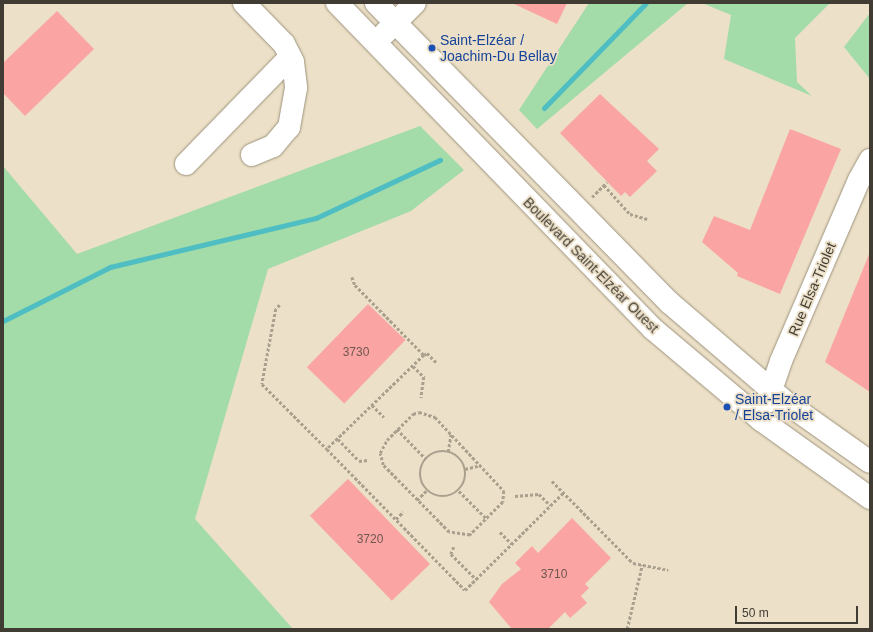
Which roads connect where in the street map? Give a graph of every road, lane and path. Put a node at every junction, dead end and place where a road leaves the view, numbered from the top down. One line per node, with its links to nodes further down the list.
1 (244, 3): 8 (street)
2 (337, 3): 6 (street, Boulevard Saint-Elzéar Ouest)
3 (415, 3): 5 (street)
4 (378, 4): 5 (street, Boulevard Saint-Elzéar Ouest); 6 (street)
5 (395, 23): 7 (street); 21 (street, Boulevard Saint-Elzéar Ouest)
6 (358, 25): 7 (street, Boulevard Saint-Elzéar Ouest)
7 (375, 42): 25 (street, Boulevard Saint-Elzéar Ouest)
8 (290, 57): 9 (street); 11 (street)
9 (252, 155)
10 (870, 160): 21 (street, Rue Elsa-Triolet)
11 (186, 164)
12 (607, 182): 13 (path)
13 (604, 185): 14 (path); 15 (path)
14 (592, 197)
15 (647, 219)
16 (352, 277): 18 (path)
17 (280, 305): 29 (path)
18 (424, 355): 19 (path); 20 (path)
19 (437, 363)
20 (413, 366): 22 (path); 23 (path)
21 (771, 389): 25 (street, Rue Elsa-Triolet); 33 (street, Boulevard Saint-Elzéar Ouest)
22 (421, 398)
23 (372, 405): 24 (path); 28 (path)
24 (384, 417)
25 (761, 420): 41 (street, Boulevard Saint-Elzéar Ouest)
26 (397, 429): 27 (path); 31 (path); 42 (path)
27 (451, 433): 30 (path); 34 (path)
28 (338, 439): 29 (path); 32 (path)
29 (327, 449): 45 (path)
30 (448, 452): 31 (path); 35 (path)
31 (426, 459): 37 (path)
32 (368, 460)
33 (870, 462)
34 (481, 464): 35 (path); 46 (path)
35 (465, 469): 38 (path)
36 (552, 481): 39 (path)
37 (426, 491): 38 (path); 42 (path)
38 (459, 491): 46 (path)
39 (564, 492): 43 (path); 50 (path)
40 (516, 496): 43 (path)
41 (870, 498)
42 (416, 500): 46 (path)
43 (550, 505): 48 (path)
44 (403, 512): 45 (path)
45 (396, 519): 52 (path)
46 (487, 519)
47 (500, 532): 48 (path)
48 (512, 544): 52 (path)
49 (454, 547): 52 (path)
50 (642, 565): 51 (path); 53 (path)
51 (668, 570)
52 (476, 579)
53 (627, 629)

